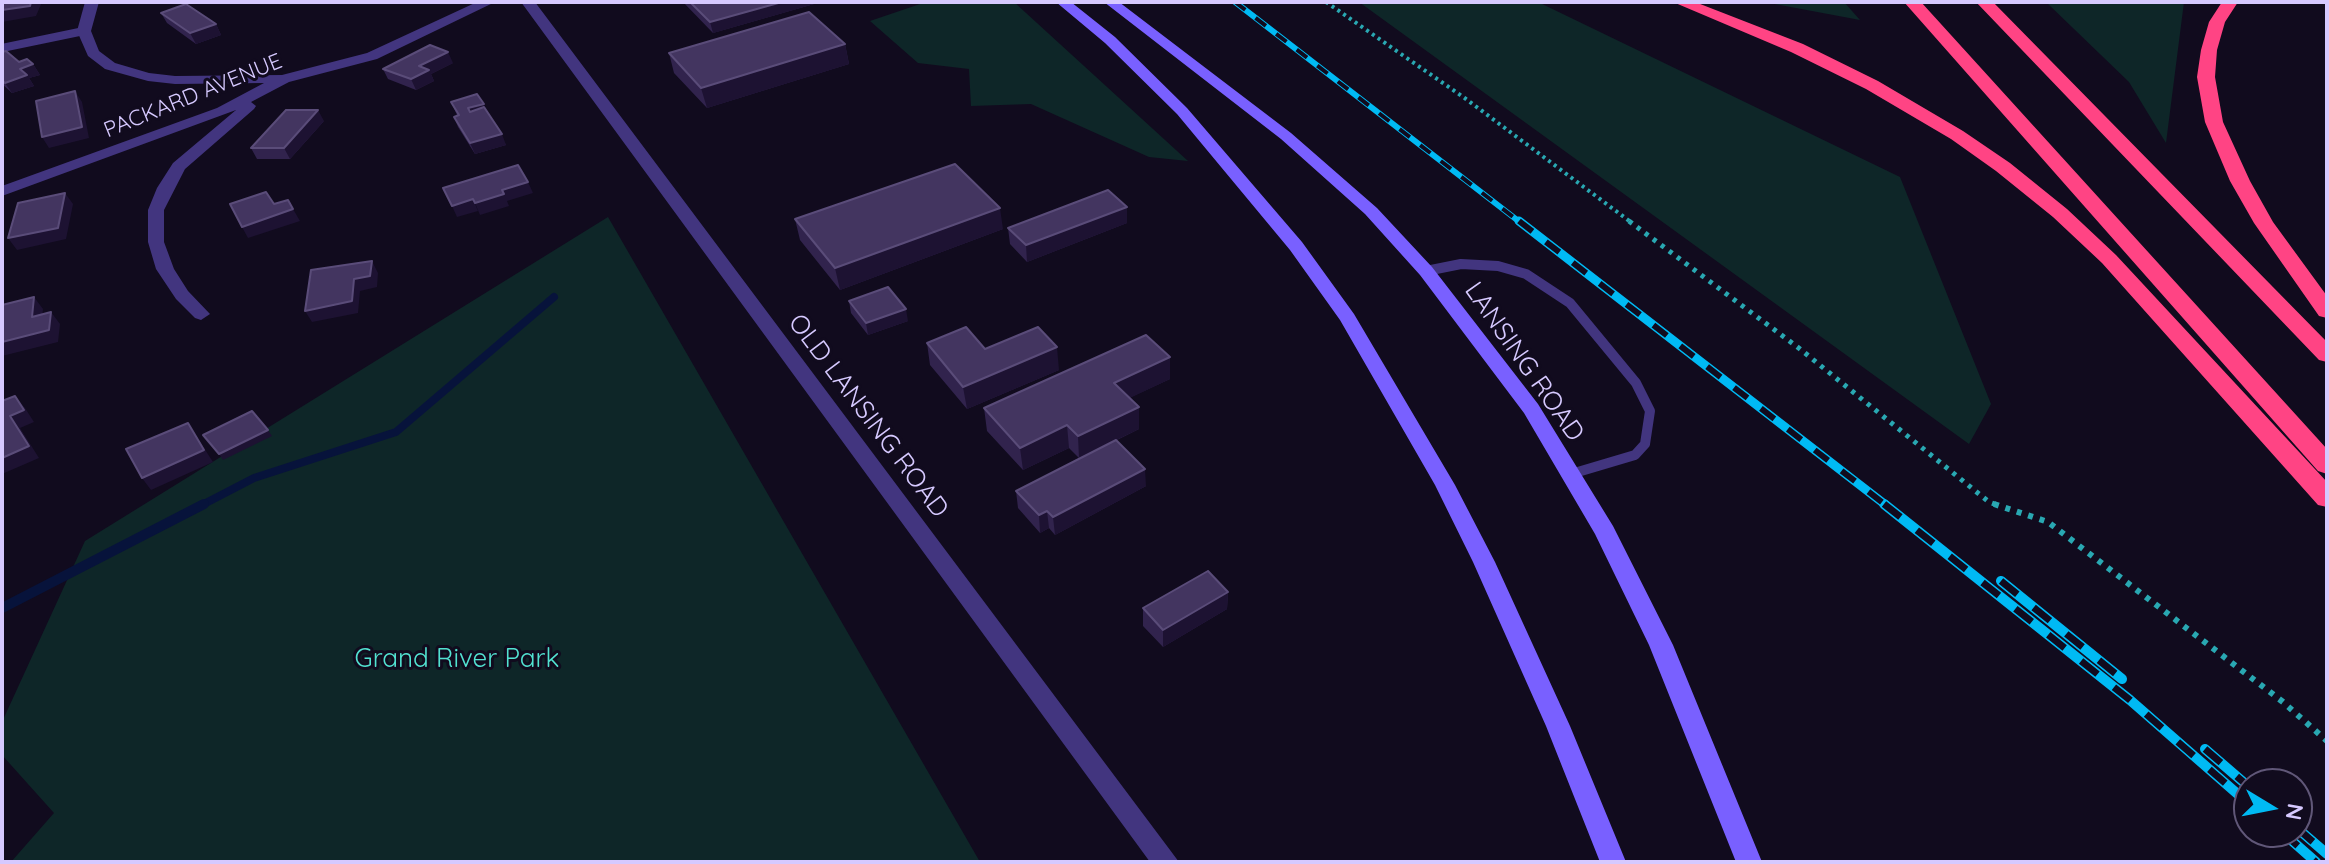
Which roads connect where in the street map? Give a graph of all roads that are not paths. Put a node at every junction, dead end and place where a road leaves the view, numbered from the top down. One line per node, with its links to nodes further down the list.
1 (92, 2): 10 (street)
2 (488, 2): 12 (street, PACKARD AVENUE)
3 (528, 2): 21 (street, OLD LANSING ROAD)
4 (1063, 2): 22 (main road)
5 (1111, 2): 14 (main road, LANSING ROAD)
6 (1681, 2): 20 (highway)
7 (1912, 2): 18 (highway)
8 (1984, 2): 17 (highway)
9 (2230, 2): 15 (highway)
10 (84, 31): 11 (lane); 12 (street)
11 (2, 48)
12 (284, 79): 13 (street, PACKARD AVENUE); 16 (street)
13 (2, 191)
14 (1426, 271): 19 (main road, LANSING ROAD); 19 (lane)
15 (2327, 311)
16 (201, 314)
17 (2327, 355)
18 (2327, 465)
19 (1571, 474): 23 (main road, LANSING ROAD)
20 (2327, 498)
21 (1166, 862)
22 (1613, 862)
23 (1749, 862)

